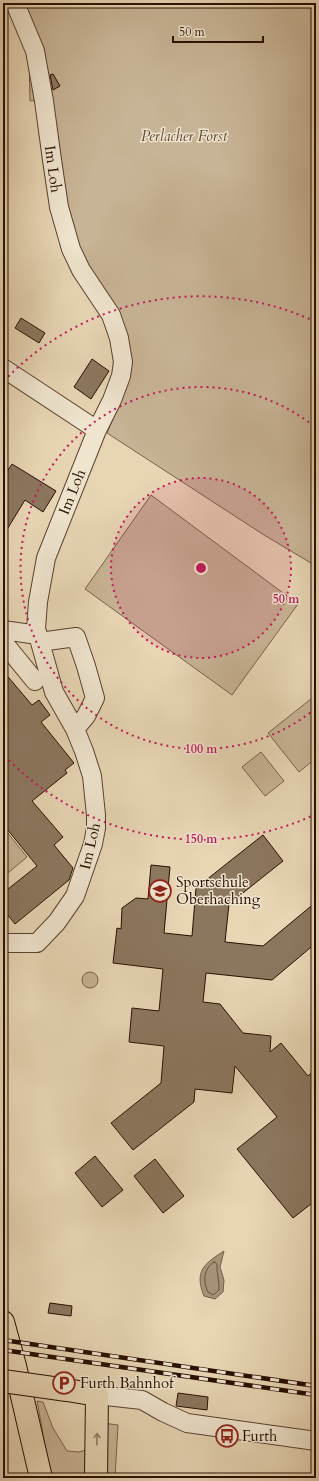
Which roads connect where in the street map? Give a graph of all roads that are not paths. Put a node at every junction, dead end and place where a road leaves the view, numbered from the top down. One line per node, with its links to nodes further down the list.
1 (15, 3): 3 (street, Im Loh)
2 (3, 368): 3 (street)
3 (97, 430): 6 (street, Im Loh)
4 (3, 630): 6 (street)
5 (3, 637): 7 (street)
6 (39, 638): 8 (street, Im Loh); 8 (street)
7 (35, 680)
8 (75, 729): 9 (street, Im Loh)
9 (3, 943)
10 (3, 1322): 14 (main road)
11 (3, 1381): 12 (main road, bridge)
12 (97, 1395): 13 (street); 15 (main road, one-way to 12)
13 (316, 1441)
14 (41, 1478)
15 (96, 1478)

